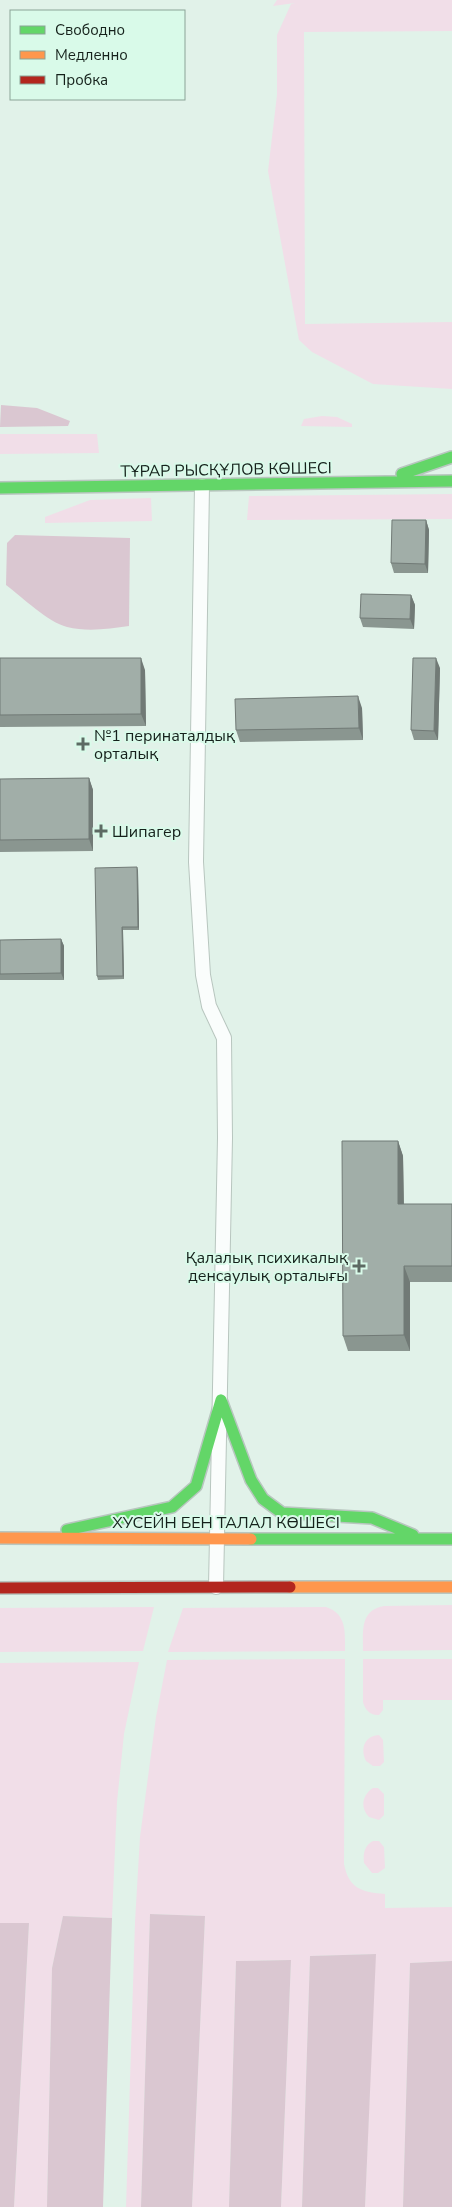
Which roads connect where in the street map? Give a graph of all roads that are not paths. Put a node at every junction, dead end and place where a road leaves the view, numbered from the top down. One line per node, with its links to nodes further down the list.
1 (452, 458): 3 (street)
2 (452, 473): 3 (street, ТҰРАР РЫСҚҰЛОВ КӨШЕСІ)
3 (402, 474): 4 (street, ТҰРАР РЫСҚҰЛОВ КӨШЕСІ)
4 (0, 478)
5 (452, 481): 6 (street, ТҰРАР РЫСҚҰЛОВ КӨШЕСІ)
6 (202, 486): 7 (street, ТҰРАР РЫСҚҰЛОВ КӨШЕСІ); 8 (street)
7 (0, 488)
8 (221, 1400): 10 (street); 11 (street); 12 (street)
9 (0, 1538): 10 (street, ХУСЕЙН БЕН ТАЛАЛ КӨШЕСІ)
10 (34, 1538): 12 (street, ХУСЕЙН БЕН ТАЛАЛ КӨШЕСІ)
11 (423, 1538): 12 (street, ХУСЕЙН БЕН ТАЛАЛ КӨШЕСІ); 13 (street, ХУСЕЙН БЕН ТАЛАЛ КӨШЕСІ)
12 (217, 1539): 15 (street)
13 (452, 1539)
14 (452, 1586): 15 (street)
15 (216, 1587): 16 (street)
16 (0, 1588)

